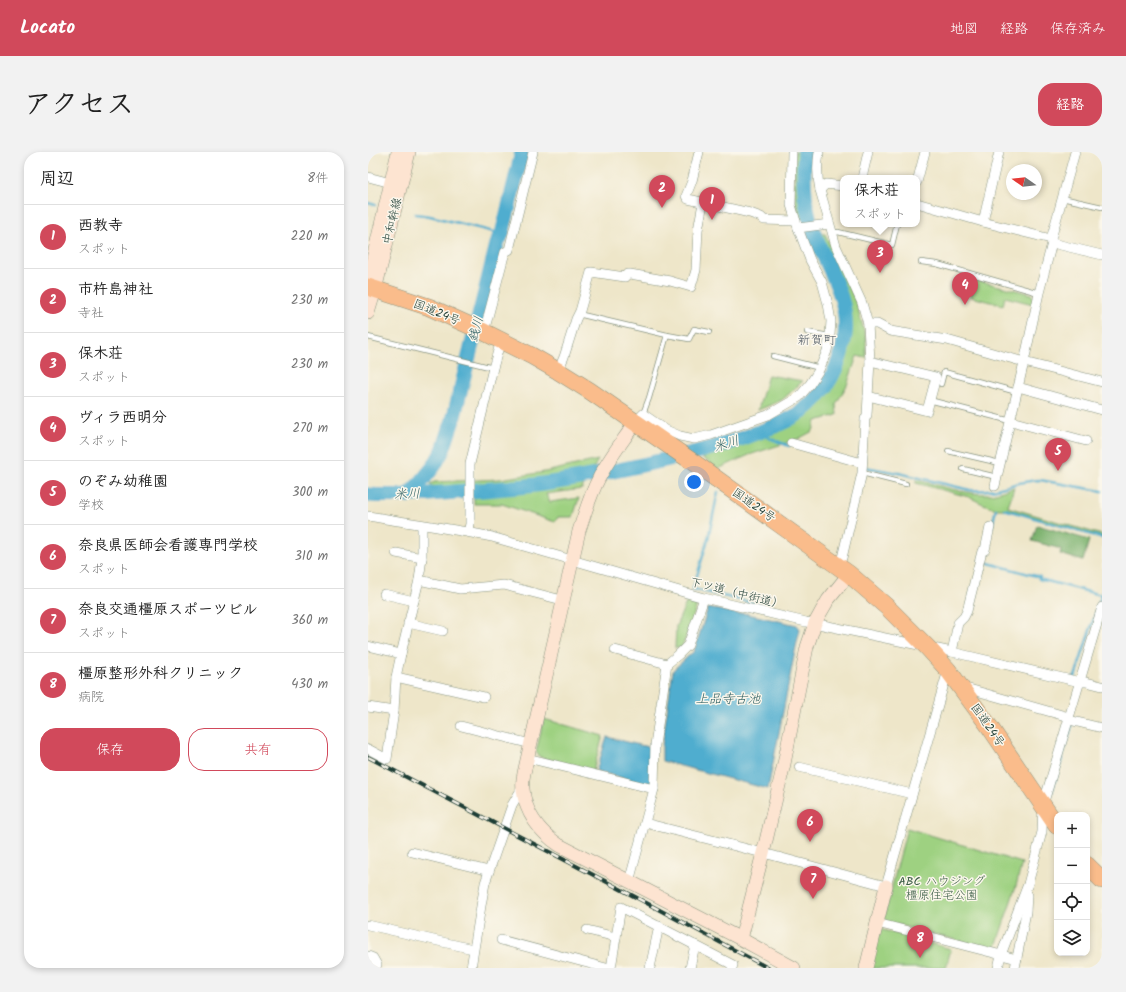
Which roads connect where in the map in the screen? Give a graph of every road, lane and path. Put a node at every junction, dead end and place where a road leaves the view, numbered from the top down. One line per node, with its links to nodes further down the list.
1 (398, 152): 16 (street, 中和幹線)
2 (409, 152): 30 (street, 中和幹線)
3 (534, 152): 35 (street)
4 (699, 152): 20 (street)
5 (787, 152): 12 (street)
6 (792, 152): 12 (street)
7 (819, 152): 18 (street)
8 (868, 152): 13 (street)
9 (925, 152): 14 (street)
10 (999, 152): 23 (street)
11 (1075, 152): 19 (street)
12 (791, 167): 24 (street)
13 (863, 175)
14 (919, 175)
15 (368, 177): 16 (street)
16 (391, 183): 30 (street, 中和幹線)
17 (840, 186): 18 (street)
18 (820, 190): 25 (street)
19 (1062, 198): 22 (lane); 27 (street)
20 (703, 203): 24 (street); 33 (street)
21 (920, 204): 23 (street)
22 (1102, 207)
23 (983, 222): 27 (street)
24 (799, 225): 25 (street); 39 (street)
25 (829, 227): 26 (lane); 34 (street)
26 (896, 227)
27 (1052, 241): 28 (street); 31 (street)
28 (1102, 255)
29 (921, 262): 31 (lane)
30 (370, 286): 32 (street, 中和幹線); 35 (highway, 国道24号)
31 (1039, 293): 44 (street)
32 (368, 313)
33 (578, 314): 38 (lane); 47 (street)
34 (868, 324): 43 (street); 44 (street)
35 (483, 332): 41 (highway, 国道24号)
36 (709, 332): 38 (lane)
37 (807, 332): 39 (lane)
38 (666, 335): 54 (lane)
39 (830, 336): 46 (street)
40 (368, 337): 45 (lane)
41 (502, 342): 45 (street); 47 (highway, 国道24号)
42 (773, 356): 46 (lane)
43 (870, 361): 51 (street); 51 (street)
44 (1024, 362): 48 (street); 50 (street)
45 (493, 368): 68 (street)
46 (820, 368): 54 (street)
47 (558, 371): 54 (highway, 国道24号)
48 (1102, 382)
49 (941, 384): 50 (lane)
50 (1018, 389): 53 (street); 55 (street)
51 (868, 396): 59 (street)
52 (933, 401): 55 (lane)
53 (1102, 410)
54 (639, 418): 71 (street); 72 (highway, 国道24号)
55 (1011, 421): 56 (street); 60 (street)
56 (1086, 441)
57 (791, 443): 59 (street)
58 (948, 451): 60 (lane)
59 (862, 463): 62 (street)
60 (1000, 463): 63 (street)
61 (963, 469): 63 (lane)
62 (862, 473): 64 (lane); 72 (street)
63 (996, 482)
64 (906, 484)
65 (368, 516): 66 (street, 下ツ道（中街道）)
66 (422, 525): 68 (street, 下ツ道（中街道）); 70 (street)
67 (990, 527): 85 (street)
68 (468, 532): 71 (street, 下ツ道（中街道）)
69 (396, 553): 70 (street)
70 (422, 558): 73 (street)
71 (572, 560): 75 (street, 下ツ道（中街道）); 76 (street)
72 (843, 570): 80 (street); 83 (highway, 国道24号)
73 (419, 580): 76 (street); 77 (street)
74 (384, 594): 77 (street)
75 (704, 598): 80 (street, 下ツ道（中街道）); 87 (street)
76 (562, 600): 99 (street)
77 (414, 601): 79 (street)
78 (1102, 607): 90 (street)
79 (408, 623): 81 (street); 86 (street)
80 (816, 623): 83 (street, 下ツ道（中街道）); 110 (street)
81 (443, 632)
82 (368, 646): 86 (street)
83 (927, 647): 85 (street, 下ツ道（中街道）); 88 (highway, 国道24号)
84 (615, 650): 87 (street)
85 (952, 652): 90 (street, 下ツ道（中街道）)
86 (401, 654): 89 (street)
87 (667, 664): 104 (street)
88 (948, 670): 92 (highway, 国道24号); 105 (street)
89 (396, 677): 93 (street); 95 (street)
90 (1080, 682): 91 (street, 下ツ道（中街道）); 96 (street)
91 (1102, 686)
92 (961, 687): 96 (street); 106 (highway, 国道24号)
93 (484, 697)
94 (368, 706): 95 (street)
95 (394, 711): 100 (street)
96 (1069, 718): 98 (street); 106 (street)
97 (461, 726): 99 (street)
98 (1102, 728)
99 (531, 744): 101 (street)
100 (368, 750)
101 (527, 758): 103 (street); 104 (street)
102 (799, 767): 105 (street)
103 (522, 788): 112 (street); 114 (street)
104 (654, 789): 108 (street)
105 (912, 794): 116 (street)
106 (1043, 805): 107 (highway, 国道24号); 115 (street)
107 (1054, 822)
108 (645, 823): 110 (street); 114 (street)
109 (412, 852): 112 (street)
110 (763, 853): 116 (street); 122 (street)
111 (1090, 868): 113 (highway)
112 (489, 871): 125 (street)
113 (1102, 880)
114 (630, 882): 122 (street)
115 (1028, 884): 126 (street); 128 (street)
116 (886, 886): 117 (street)
117 (877, 923): 126 (street); 137 (street)
118 (368, 925): 125 (street)
119 (659, 926): 121 (street); 124 (street); 133 (street)
120 (587, 930): 121 (street)
121 (616, 937): 132 (street)
122 (741, 939): 136 (street)
123 (501, 940): 131 (street)
124 (695, 945): 134 (street); 135 (street)
125 (473, 949): 130 (street)
126 (1001, 955): 128 (street); 138 (street)
127 (368, 956): 129 (street)
128 (1016, 963)
129 (377, 967)
130 (471, 968)
131 (606, 968)
132 (611, 968)
133 (650, 968)
134 (690, 968)
135 (732, 968)
136 (794, 968)
137 (866, 968)
138 (998, 968)

